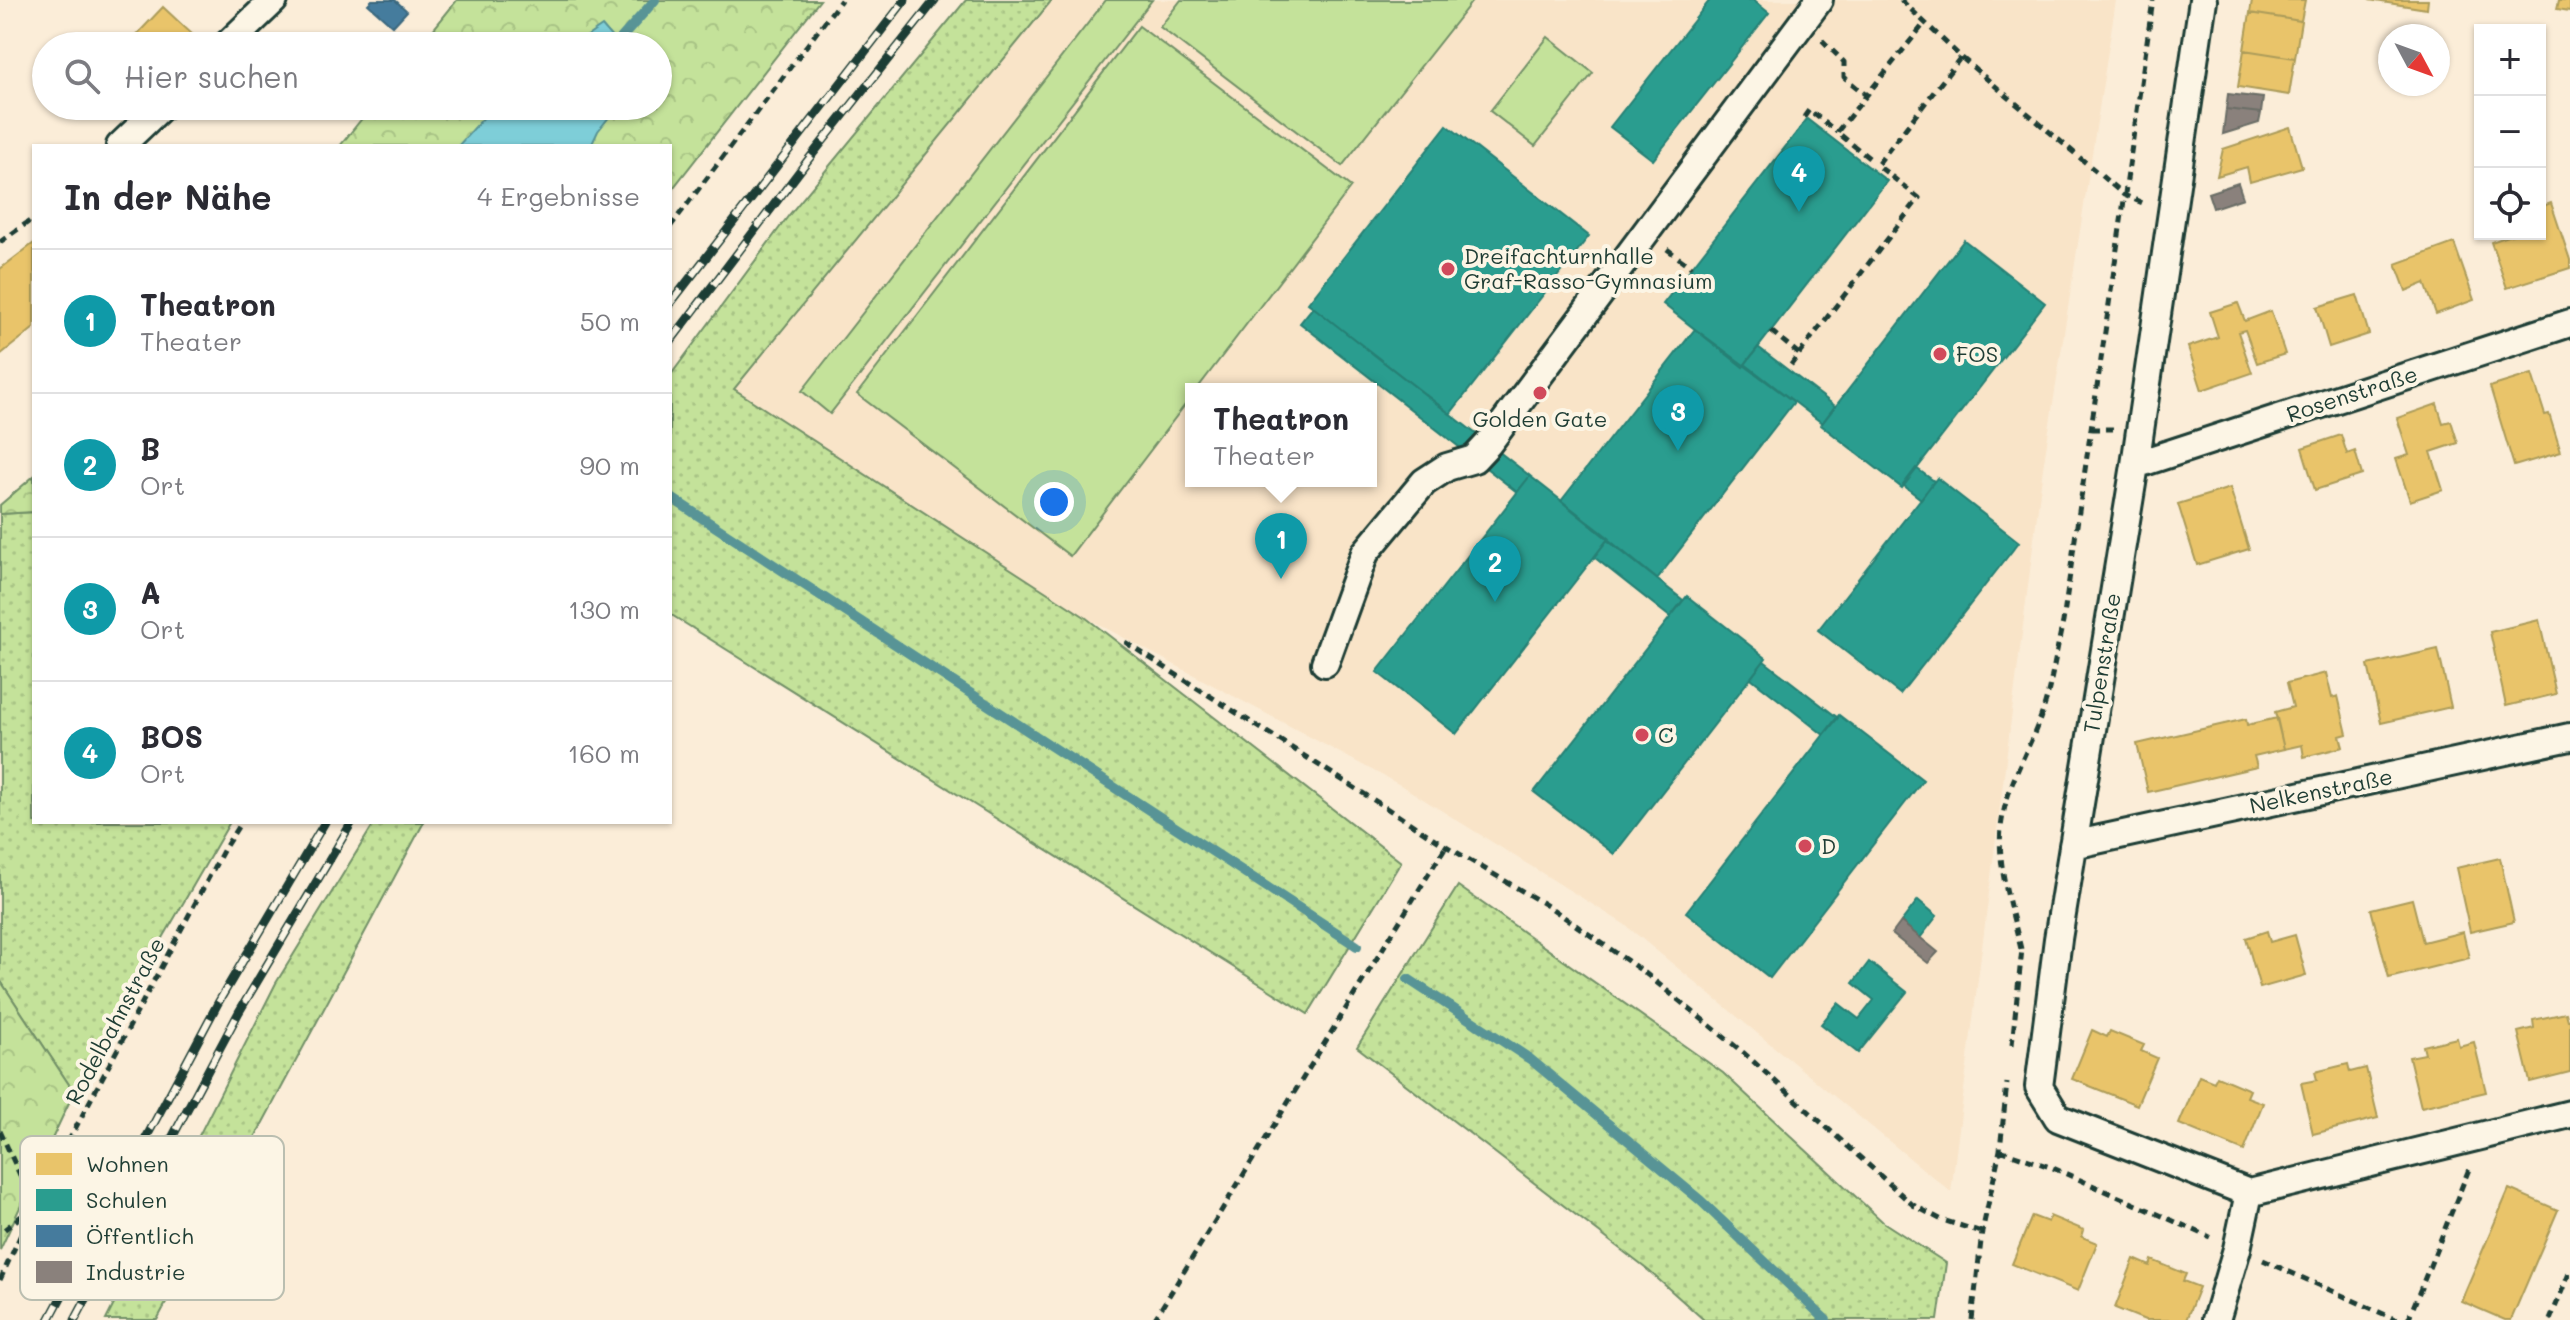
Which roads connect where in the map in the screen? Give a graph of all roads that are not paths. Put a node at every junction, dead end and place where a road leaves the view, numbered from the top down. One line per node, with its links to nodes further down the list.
1 (274, 0): 4 (street)
2 (1819, 0): 9 (street)
3 (2203, 0): 8 (street, Tulpenstraße)
4 (241, 32)
5 (147, 120): 6 (street)
6 (122, 144)
7 (2570, 323): 8 (street, Rosenstraße)
8 (2135, 465): 11 (street, Tulpenstraße)
9 (1325, 663)
10 (2570, 737): 11 (street, Nelkenstraße)
11 (2073, 845): 13 (street, Tulpenstraße)
12 (2570, 1114): 13 (street)
13 (2249, 1193): 14 (street)
14 (2216, 1320)

